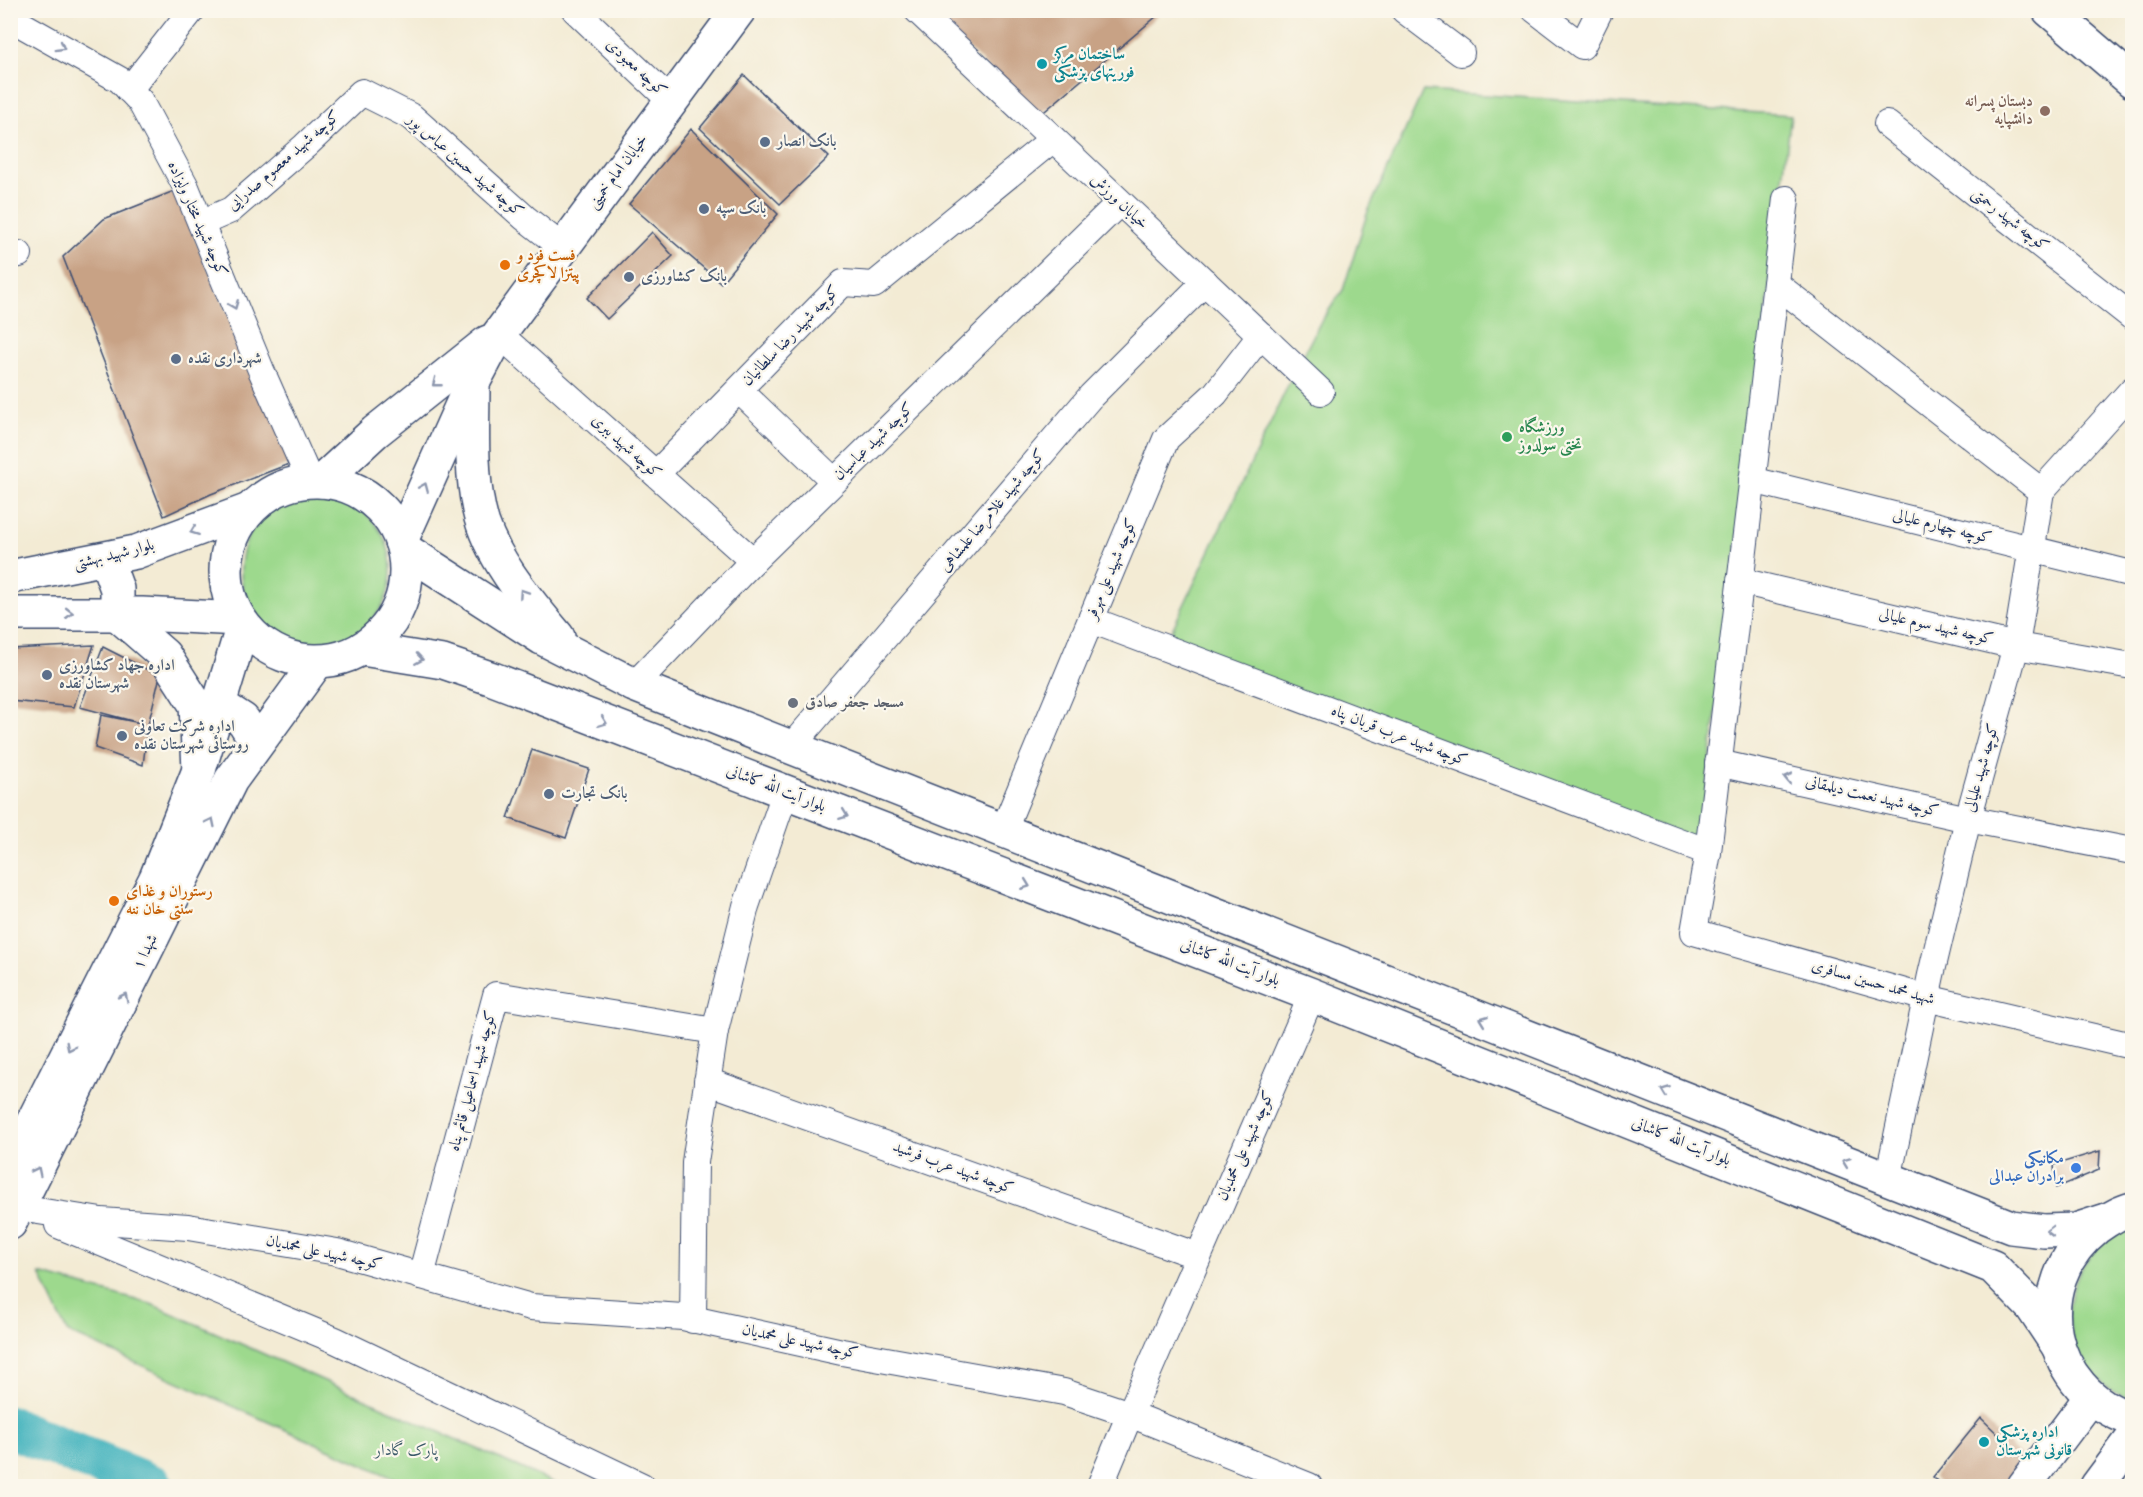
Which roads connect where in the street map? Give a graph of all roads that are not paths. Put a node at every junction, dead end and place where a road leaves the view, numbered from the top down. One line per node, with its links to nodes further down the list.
1 (192, 10): 12 (street)
2 (575, 10): 14 (street, کوچه معبودی)
3 (739, 10): 14 (main road, خیابان امام خمینی)
4 (916, 10): 16 (street, خیابان ورزش)
5 (1404, 10): 10 (street)
6 (1535, 10): 7 (street)
7 (1600, 10)
8 (2049, 10): 11 (main road)
9 (10, 18): 12 (street, کوچه شهید مختار ولیزاده, one-way to 12)
10 (1461, 53)
11 (2133, 81)
12 (129, 90): 19 (street, کوچه شهید مختار ولیزاده)
13 (362, 92): 19 (street, کوچه شهید معصوم صدرایی); 20 (street, کوچه شهید حسین عباس پور)
14 (671, 101): 20 (main road, خیابان امام خمینی)
15 (1887, 124): 23 (street, کوچه شهید رحمتی)
16 (1053, 139): 18 (street, خیابان ورزش); 27 (street, کوچه شهید رضا سلطانیان)
17 (1786, 199): 22 (street)
18 (1119, 203): 21 (street, خیابان ورزش); 33 (street, کوچه شهید عباسیان)
19 (201, 223): 32 (street, کوچه شهید مختار ولیزاده, one-way to 32)
20 (562, 247): 24 (main road, خیابان امام خمینی)
21 (1205, 282): 25 (street, خیابان ورزش); 55 (street, کوچه شهید غلامرضا علمشاهی)
22 (1776, 284): 31 (street); 34 (street)
23 (2133, 317)
24 (499, 334): 26 (main road); 30 (street, کوچه شهید ببری); 32 (main road, one-way to 32)
25 (1261, 335): 29 (street, خیابان ورزش); 45 (street, کوچه شهید علی مهرفر)
26 (472, 382): 36 (main road, one-way to 26); 49 (main road, one-way to 26)
27 (739, 390): 30 (street, کوچه شهید رضا سلطانیان); 33 (street)
28 (2133, 390): 34 (street)
29 (1322, 392)
30 (656, 474): 39 (street, کوچه شهید ببری)
31 (1752, 480): 37 (street, کوچه چهارم علیالی); 42 (street)
32 (316, 481): 35 (main road); 36 (main road)
33 (834, 481): 39 (street, کوچه شهید عباسیان)
34 (2040, 491): 37 (street, کوچه شهید علیالی)
35 (249, 510): 38 (main road, بلوار شهید بهشتی, one-way to 38); 46 (main road)
36 (402, 545): 48 (main road); 49 (main road)
37 (2032, 549): 40 (street, کوچه چهارم علیالی); 47 (street, کوچه شهید علیالی)
38 (106, 559): 41 (main road, بلوار شهید بهشتی); 44 (main road)
39 (753, 561): 52 (street, کوچه شهید عباسیان)
40 (2133, 574)
41 (10, 577)
42 (1740, 581): 47 (street, کوچه شهید سوم علیالی); 58 (street)
43 (10, 614): 44 (main road, one-way to 44)
44 (117, 614): 46 (main road); 59 (main road)
45 (1091, 620): 62 (street, کوچه شهید علی مهرفر); 64 (street, کوچه شهید عرب قربان پناه)
46 (241, 622): 50 (main road); 54 (main road, شهدا ۱)
47 (2016, 646): 51 (street, کوچه شهید سوم علیالی); 61 (street, کوچه شهید علیالی)
48 (362, 649): 50 (main road); 56 (main road, بلوار آیت الله کاشانی, one-way to 56)
49 (573, 654): 52 (main road)
50 (317, 662): 57 (main road, شهدا ۱)
51 (2133, 666)
52 (634, 685): 53 (main road)
53 (699, 711): 55 (main road); 56 (main road)
54 (216, 712): 57 (main road); 59 (main road, شهدا ۱)
55 (791, 747): 62 (main road)
56 (681, 752): 60 (main road, بلوار آیت الله کاشانی)
57 (249, 754): 74 (main road, شهدا ۱, one-way to 57)
58 (1719, 763): 61 (street, کوچه شهید نعمت دیلمقانی, one-way to 58); 64 (street)
59 (199, 771): 70 (main road, شهدا ۱, one-way to 70)
60 (785, 793): 65 (main road, بلوار آیت الله کاشانی, one-way to 65); 67 (street)
61 (1968, 819): 63 (street, کوچه شهید نعمت دیلمقانی); 66 (street, کوچه شهید علیالی)
62 (1003, 831): 71 (main road, one-way to 62)
63 (2133, 851)
64 (1708, 852): 66 (street, شهید محمد حسین مسافری)
65 (1312, 995): 75 (main road, بلوار آیت الله کاشانی); 76 (street, کوچه شهید علی محمدیان)
66 (1926, 998): 68 (street, شهید محمد حسین مسافری); 71 (street, کوچه شهید علیالی)
67 (715, 1031): 69 (street); 77 (street, کوچه شهید اسماعیل قائم پناه)
68 (2133, 1046)
69 (707, 1081): 76 (street, کوچه شهید عرب فرشید); 78 (street)
70 (10, 1167)
71 (1888, 1179): 72 (main road)
72 (1933, 1197): 73 (main road, one-way to 72); 75 (main road)
73 (2120, 1214): 79 (main road)
74 (15, 1216): 77 (street, کوچه شهید علی محمدیان); 84 (street)
75 (1891, 1226): 79 (main road, بلوار آیت الله کاشانی)
76 (1198, 1256): 81 (street, کوچه شهید علی محمدیان)
77 (421, 1276): 78 (street, کوچه شهید علی محمدیان)
78 (693, 1320): 81 (street, کوچه شهید علی محمدیان)
79 (2058, 1346): 80 (main road)
80 (2091, 1397): 82 (main road); 87 (main road)
81 (1130, 1414): 85 (street); 86 (street)
82 (2133, 1419)
83 (2133, 1439): 88 (main road)
84 (642, 1486)
85 (1100, 1486)
86 (1308, 1486)
87 (2024, 1486)
88 (2097, 1486)

